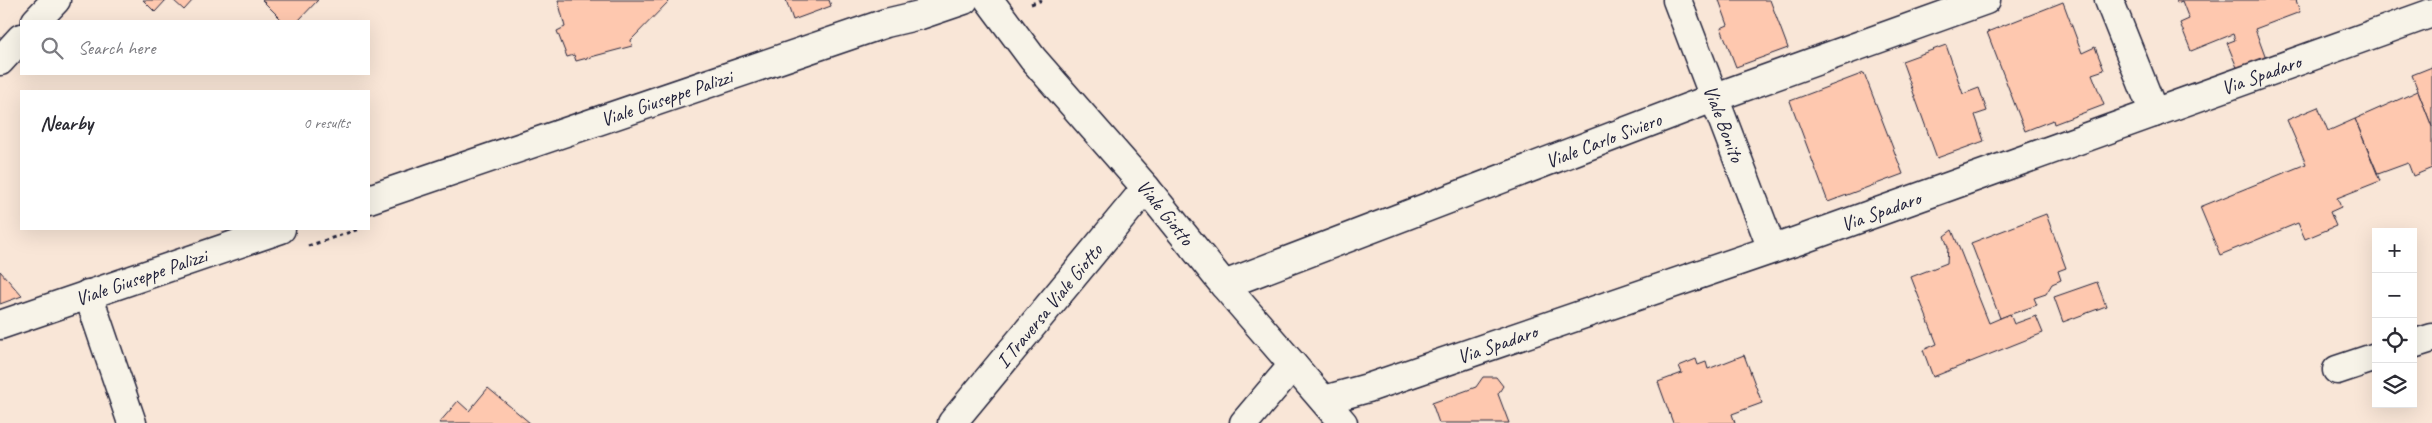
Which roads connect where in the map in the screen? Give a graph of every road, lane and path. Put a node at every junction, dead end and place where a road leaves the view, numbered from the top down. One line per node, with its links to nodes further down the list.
1 (56, 0): 10 (street)
2 (964, 0): 7 (street, Viale Giuseppe Palizzi)
3 (989, 0): 15 (street, Viale Giotto)
4 (1677, 0): 13 (street, Viale Bonito)
5 (1986, 0): 13 (street, Viale Carlo Siviero)
6 (2109, 0): 14 (street)
7 (918, 8): 8 (street, Viale Giuseppe Palizzi)
8 (885, 12): 16 (street, Viale Giuseppe Palizzi)
9 (2432, 12): 14 (street, Via Spadaro)
10 (37, 20)
11 (20, 39): 12 (street)
12 (0, 61)
13 (1713, 98): 18 (street, Viale Bonito); 19 (street, Viale Carlo Siviero)
14 (2154, 113): 18 (street, Via Spadaro)
15 (1146, 188): 19 (street, Viale Giotto); 29 (street, I Traversa Viale Giotto)
16 (370, 199)
17 (278, 230): 20 (street, Viale Giuseppe Palizzi)
18 (1772, 249): 27 (street, Via Spadaro)
19 (1224, 285): 25 (street, Viale Giotto)
20 (88, 294): 21 (street, Viale Giuseppe Palizzi); 28 (street)
21 (0, 325)
22 (2432, 338): 23 (street)
23 (2417, 343)
24 (2372, 358): 26 (street)
25 (1293, 365): 27 (street, Viale Giotto); 30 (street)
26 (2337, 370)
27 (1324, 400): 31 (street, Viale Giotto)
28 (132, 423)
29 (952, 423)
30 (1244, 423)
31 (1343, 423)

